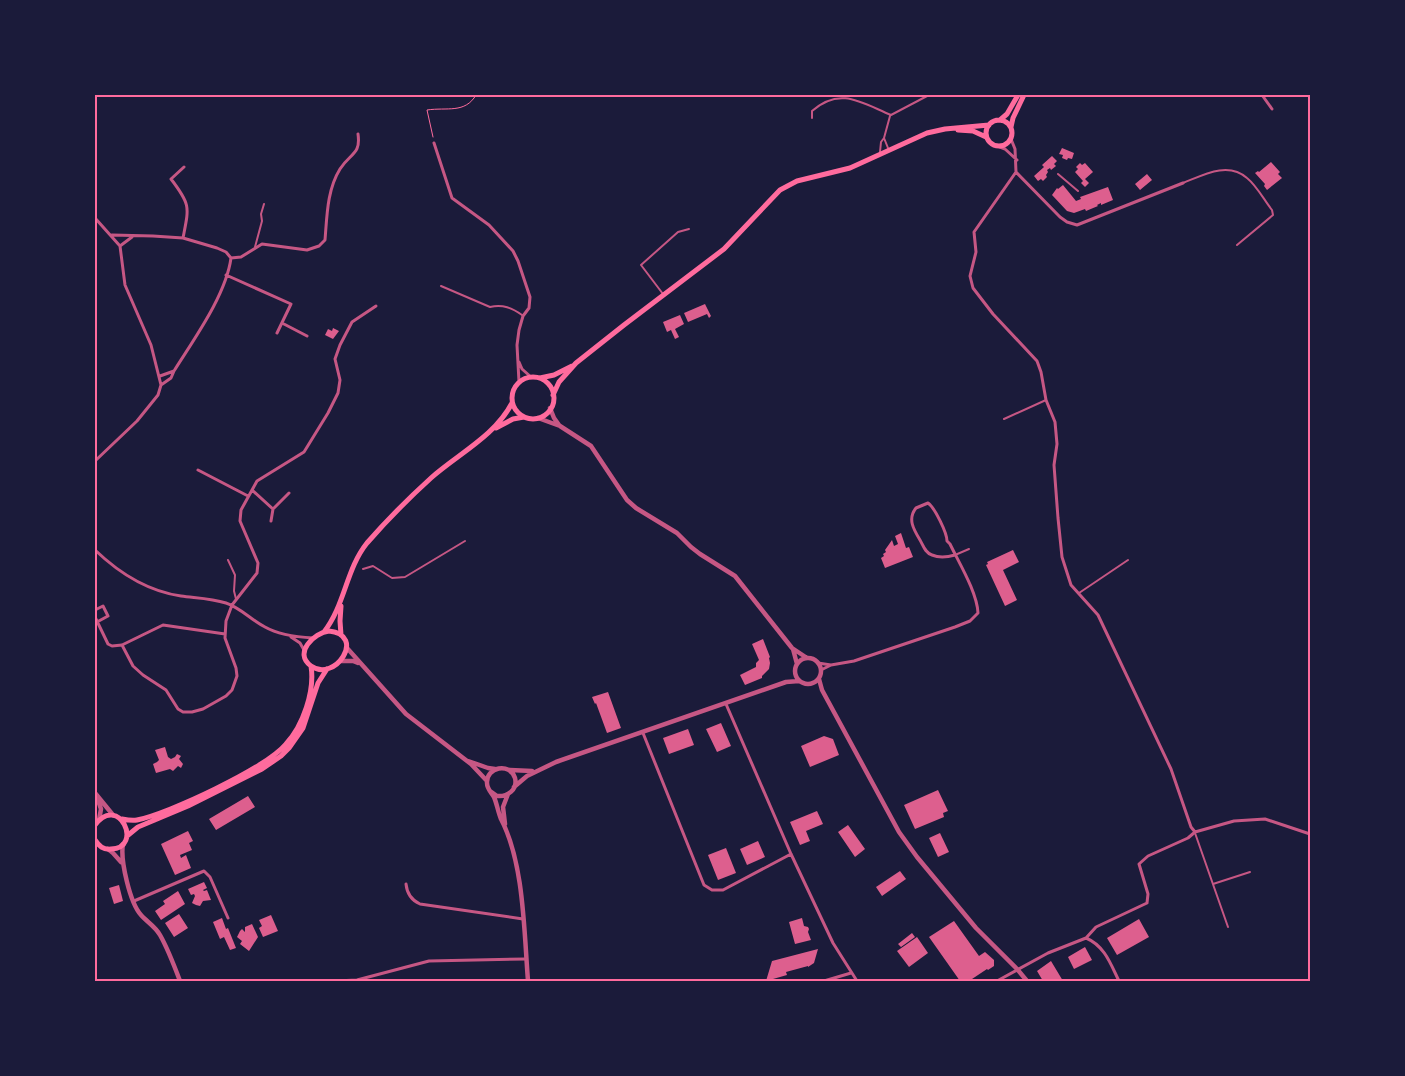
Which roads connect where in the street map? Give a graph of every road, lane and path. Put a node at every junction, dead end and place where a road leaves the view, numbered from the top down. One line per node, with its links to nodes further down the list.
1 (476, 95): 17 (path)
2 (929, 95): 7 (lane)
3 (1018, 95): 9 (main road)
4 (1024, 95): 11 (main road)
5 (1262, 95): 6 (street)
6 (1272, 110)
7 (891, 115): 8 (lane); 15 (lane)
8 (812, 118)
9 (1000, 120): 10 (main road); 11 (main road)
10 (989, 125): 12 (main road); 14 (main road)
11 (1011, 127): 16 (main road)
12 (945, 129): 14 (main road); 19 (main road)
13 (358, 134): 36 (street)
14 (986, 137): 18 (main road)
15 (884, 138): 19 (lane); 20 (lane)
16 (1011, 139): 18 (main road); 21 (street)
17 (434, 142): 42 (street)
18 (1000, 147): 21 (street)
19 (889, 151): 20 (main road)
20 (880, 155): 40 (main road)
21 (1017, 160): 23 (street)
22 (184, 167): 33 (street)
23 (1016, 172): 25 (street); 55 (street)
24 (1058, 174): 26 (lane)
25 (1183, 183): 35 (lane)
26 (1078, 191)
27 (264, 204): 36 (lane)
28 (95, 218): 30 (street)
29 (689, 229): 40 (lane)
30 (112, 235): 31 (street); 34 (street)
31 (124, 236): 32 (street); 34 (street)
32 (133, 236): 33 (street); 34 (street)
33 (183, 238): 37 (street)
34 (119, 244): 49 (street)
35 (1236, 245)
36 (255, 247): 37 (street)
37 (231, 258): 38 (street)
38 (226, 275): 43 (street); 48 (street)
39 (442, 286): 42 (lane)
40 (664, 294): 47 (main road)
41 (376, 306): 65 (street)
42 (523, 316): 46 (street)
43 (282, 323): 44 (street); 45 (street)
44 (277, 333)
45 (307, 336)
46 (519, 362): 50 (street); 52 (street)
47 (576, 363): 51 (main road); 54 (main road)
48 (174, 371): 49 (street); 53 (street)
49 (160, 376): 53 (street)
50 (531, 377): 51 (main road); 52 (main road)
51 (540, 378): 54 (main road)
52 (519, 382): 56 (main road)
53 (161, 385): 63 (street)
54 (553, 395): 57 (main road)
55 (1046, 400): 60 (lane); 77 (street)
56 (512, 403): 58 (main road); 62 (main road)
57 (550, 408): 59 (main road); 61 (street)
58 (524, 417): 59 (main road); 62 (main road)
59 (538, 418): 61 (street)
60 (1004, 420)
61 (560, 426): 91 (street)
62 (491, 431): 78 (main road)
63 (95, 461)
64 (198, 470): 67 (street)
65 (252, 490): 67 (street); 68 (street)
66 (290, 493): 68 (street)
67 (248, 496): 79 (street)
68 (273, 509): 69 (street)
69 (271, 521)
70 (465, 541): 76 (lane)
71 (969, 549): 73 (lane)
72 (95, 550): 80 (street)
73 (955, 555): 73 (street); 98 (street)
74 (228, 560): 79 (lane)
75 (1128, 560): 77 (lane)
76 (364, 569)
77 (1079, 593): 125 (street)
78 (342, 598): 84 (main road); 87 (main road)
79 (236, 599): 80 (street)
80 (232, 606): 85 (street); 86 (street)
81 (95, 610): 83 (street)
82 (95, 617): 83 (street)
83 (97, 622): 89 (street)
84 (324, 632): 87 (main road); 88 (main road)
85 (225, 634): 89 (street); 89 (street)
86 (289, 635): 88 (street); 92 (street)
87 (341, 635): 90 (main road)
88 (313, 638): 92 (main road)
89 (122, 645)
90 (347, 648): 94 (main road); 96 (street)
91 (792, 648): 93 (street); 97 (street)
92 (305, 652): 99 (main road)
93 (807, 658): 95 (street); 97 (street)
94 (340, 661): 96 (street); 100 (main road)
95 (818, 662): 98 (street); 101 (street)
96 (360, 664): 110 (street)
97 (797, 664): 102 (street)
98 (832, 664): 101 (street)
99 (311, 666): 100 (main road); 115 (main road)
100 (326, 669): 115 (main road)
101 (821, 670): 103 (street)
102 (795, 673): 104 (street); 105 (street)
103 (819, 678): 106 (street); 107 (street)
104 (799, 681): 105 (street); 106 (street)
105 (786, 682): 108 (street)
106 (812, 684): 107 (street)
107 (822, 690): 143 (street)
108 (726, 704): 109 (street); 132 (street)
109 (644, 733): 113 (street); 132 (street)
110 (464, 759): 111 (street); 114 (street)
111 (495, 769): 112 (street); 114 (street)
112 (509, 770): 113 (street); 116 (street)
113 (536, 770): 116 (street)
114 (487, 781): 117 (street)
115 (222, 787): 121 (main road); 127 (main road)
116 (514, 787): 119 (street)
117 (490, 791): 119 (street); 124 (street)
118 (95, 793): 120 (street); 122 (street)
119 (508, 794): 124 (street)
120 (113, 816): 121 (main road); 122 (main road)
121 (122, 819): 127 (main road)
122 (99, 820): 123 (main road)
123 (95, 825)
124 (505, 825): 139 (street)
125 (1195, 832): 126 (street); 136 (lane); 141 (street)
126 (1310, 834)
127 (127, 836): 129 (main road)
128 (95, 840): 130 (main road)
129 (123, 844): 131 (main road); 133 (street)
130 (97, 846): 131 (main road)
131 (108, 849): 133 (street)
132 (791, 854): 144 (street)
133 (123, 865): 137 (street)
134 (1250, 872): 136 (lane)
135 (406, 884): 139 (street)
136 (1213, 884): 140 (lane)
137 (134, 901): 138 (street); 145 (street)
138 (228, 918)
139 (523, 919): 142 (street)
140 (1228, 927)
141 (1086, 938): 143 (street); 152 (street)
142 (526, 959): 146 (street); 147 (street)
143 (1017, 969): 150 (street); 151 (street)
144 (851, 973): 148 (street); 149 (street)
145 (180, 981)
146 (336, 981)
147 (528, 981)
148 (824, 981)
149 (857, 981)
150 (997, 981)
151 (1027, 981)
152 (1119, 981)

